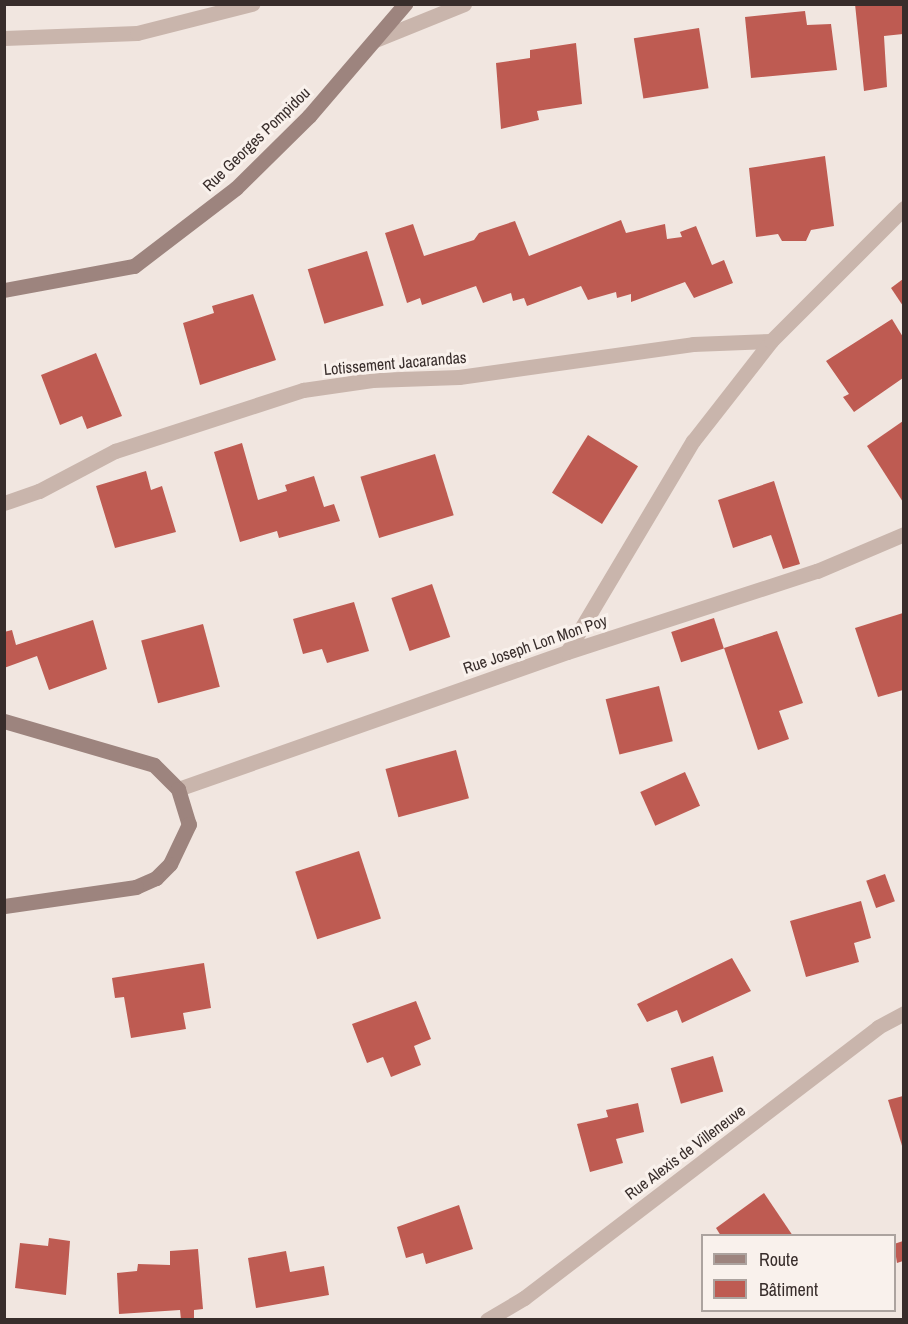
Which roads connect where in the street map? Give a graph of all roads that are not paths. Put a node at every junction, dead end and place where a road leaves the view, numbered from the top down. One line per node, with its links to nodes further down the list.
1 (252, 4): 4 (street)
2 (405, 4): 5 (main road, Rue Georges Pompidou)
3 (464, 4): 5 (street)
4 (4, 38)
5 (375, 40): 7 (main road, Rue Georges Pompidou)
6 (903, 208): 8 (street)
7 (4, 290)
8 (771, 341): 9 (street, Lotissement Jacarandas); 11 (street)
9 (4, 503)
10 (903, 534): 11 (street, Rue Joseph Lon Mon Poy)
11 (567, 652): 13 (street, Rue Joseph Lon Mon Poy)
12 (4, 721): 13 (main road)
13 (178, 789): 14 (main road)
14 (4, 906)
15 (903, 1013): 16 (street, Rue Alexis de Villeneuve)
16 (488, 1320)

